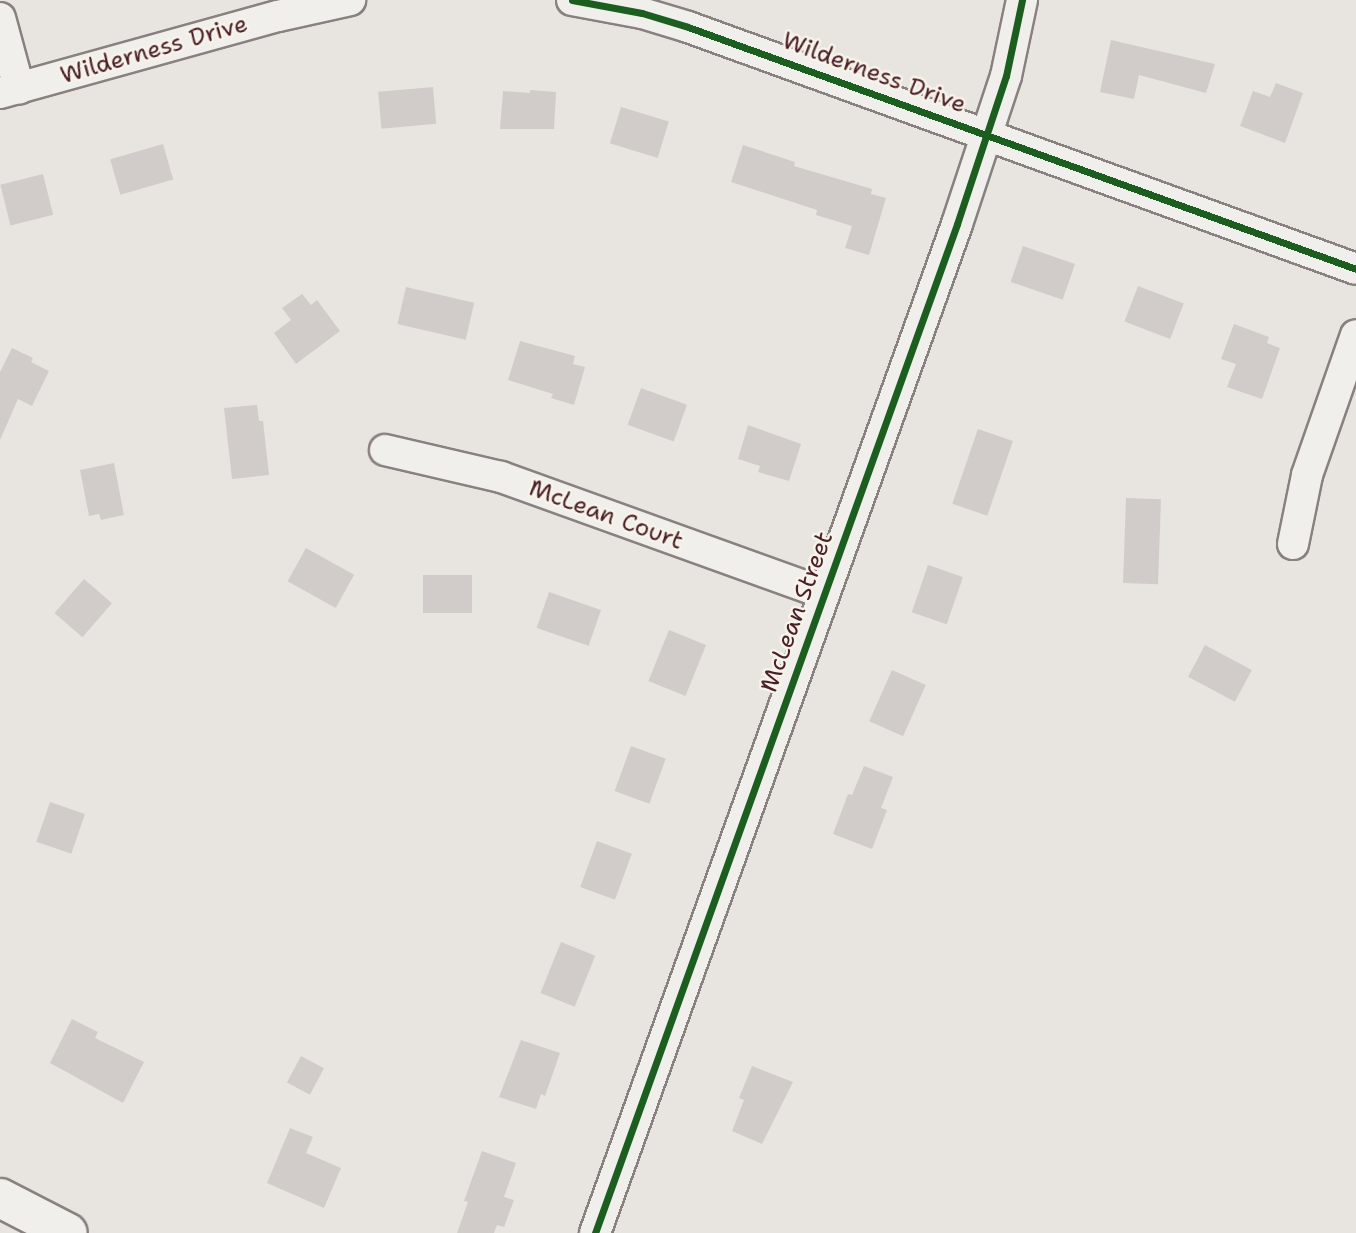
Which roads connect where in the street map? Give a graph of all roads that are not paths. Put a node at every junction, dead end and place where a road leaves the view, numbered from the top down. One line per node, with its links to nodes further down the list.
1 (350, 0): 5 (street, Wilderness Drive)
2 (572, 0): 6 (street, Wilderness Drive)
3 (1022, 0): 6 (street, McLean Street)
4 (0, 18): 5 (street)
5 (10, 91)
6 (986, 134): 7 (street, Wilderness Drive); 11 (street, McLean Street)
7 (1356, 269)
8 (1356, 335): 10 (street)
9 (385, 450): 11 (street, McLean Court)
10 (1293, 544)
11 (823, 593): 14 (street, McLean Street)
12 (0, 1198): 13 (main road)
13 (68, 1233)
14 (595, 1233)

